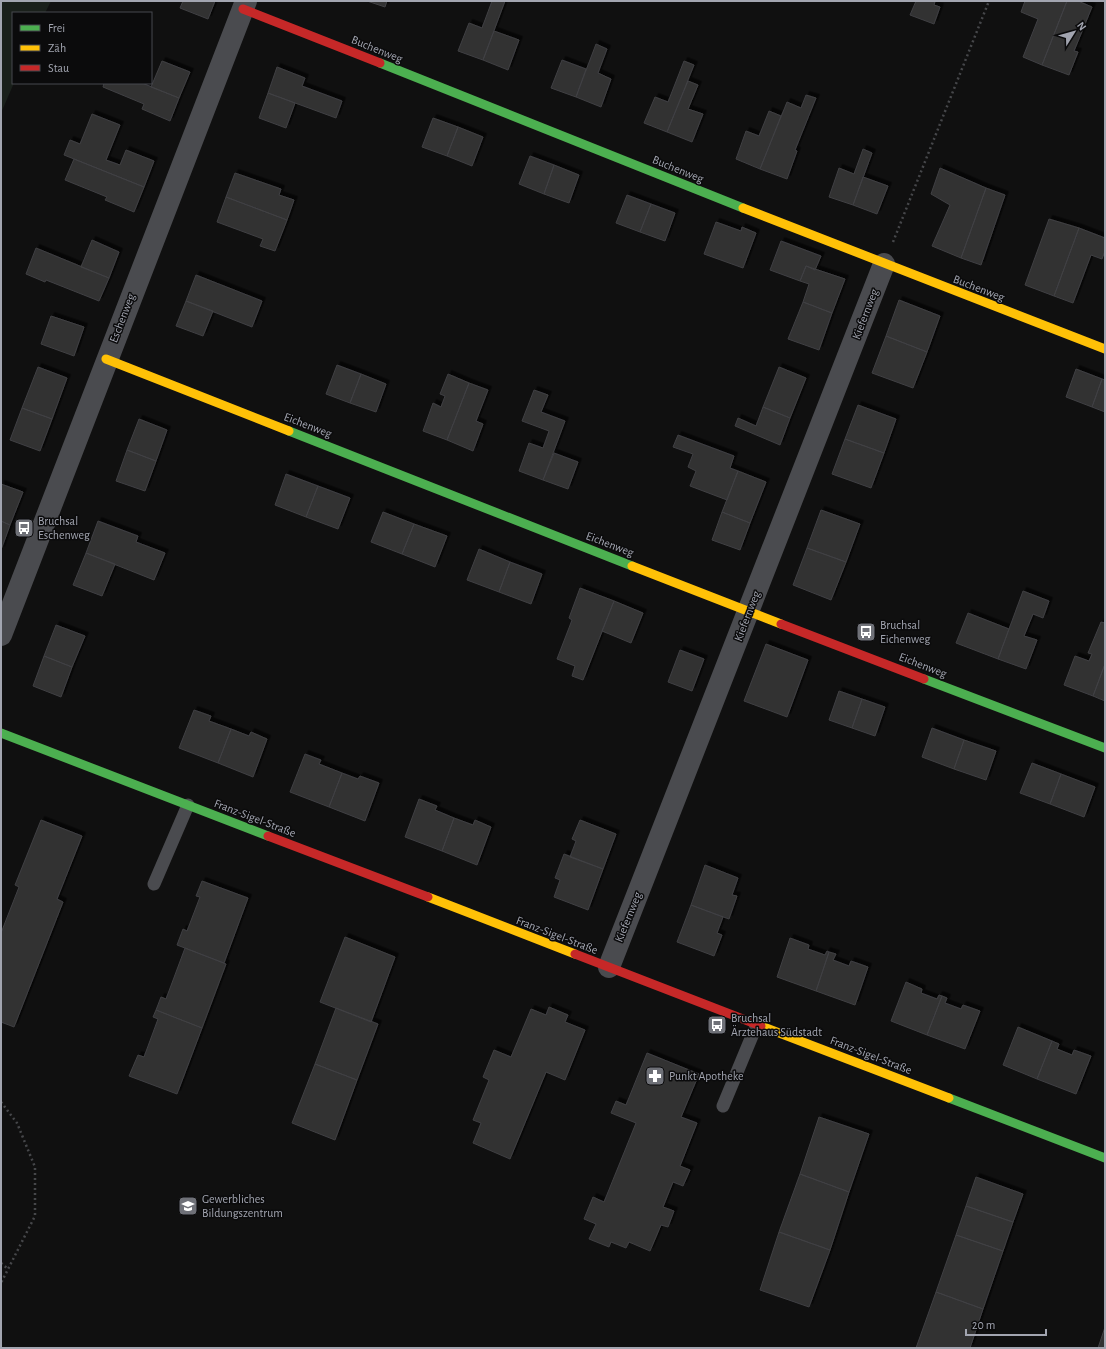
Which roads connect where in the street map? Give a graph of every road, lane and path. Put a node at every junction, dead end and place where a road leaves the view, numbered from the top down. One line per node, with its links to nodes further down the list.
1 (989, 1): 3 (path)
2 (244, 5): 3 (street, Buchenweg); 5 (street, Eschenweg)
3 (884, 264): 4 (street, Buchenweg); 6 (street, Kiefernweg)
4 (1105, 349)
5 (106, 359): 6 (street, Eichenweg); 7 (street, Eschenweg)
6 (749, 612): 9 (street, Eichenweg); 12 (street, Kiefernweg)
7 (1, 635)
8 (1, 733): 10 (street, Franz-Sigel-Straße)
9 (1105, 748)
10 (188, 805): 11 (lane); 12 (street, Franz-Sigel-Straße)
11 (154, 884)
12 (608, 967): 13 (street, Franz-Sigel-Straße)
13 (757, 1024): 15 (lane); 16 (street, Franz-Sigel-Straße)
14 (1, 1102): 18 (path)
15 (724, 1106)
16 (1105, 1158)
17 (1, 1263): 18 (path)
18 (8, 1269): 19 (path)
19 (1, 1283)

